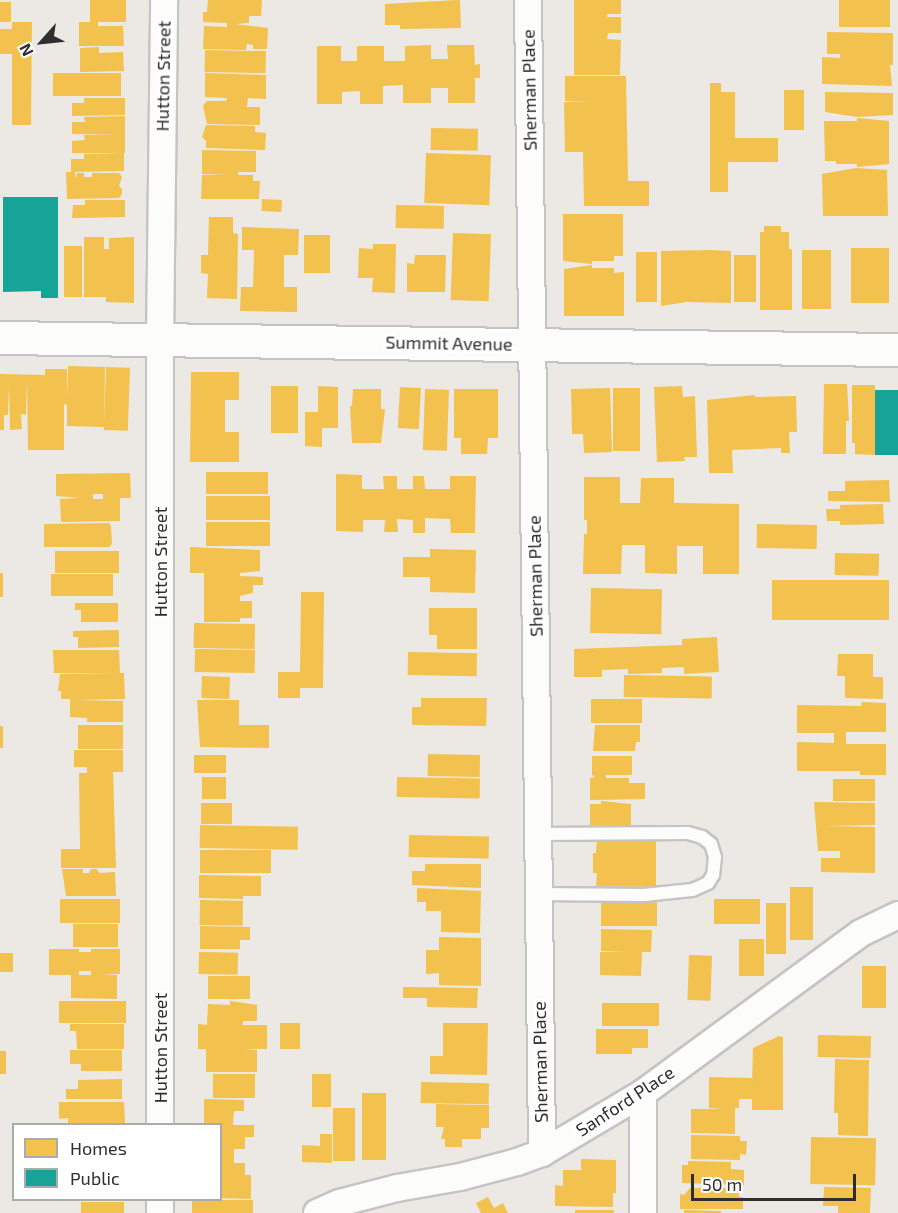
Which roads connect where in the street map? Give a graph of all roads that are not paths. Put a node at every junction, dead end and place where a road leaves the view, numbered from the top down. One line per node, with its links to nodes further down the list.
1 (164, 0): 4 (street, Hutton Street)
2 (528, 0): 5 (street, Sherman Place)
3 (0, 338): 4 (street, Summit Avenue)
4 (160, 341): 5 (street, Summit Avenue); 11 (street, Hutton Street)
5 (532, 344): 6 (street, Summit Avenue); 7 (street, Sherman Place)
6 (898, 350)
7 (537, 834): 8 (street, Sherman Place); 8 (lane)
8 (538, 894): 12 (street, Sherman Place)
9 (898, 915): 10 (street, Sanford Place)
10 (643, 1093): 12 (street, Sanford Place); 14 (street)
11 (160, 1123)
12 (542, 1153): 13 (street, Sanford Place)
13 (317, 1213)
14 (643, 1213)

